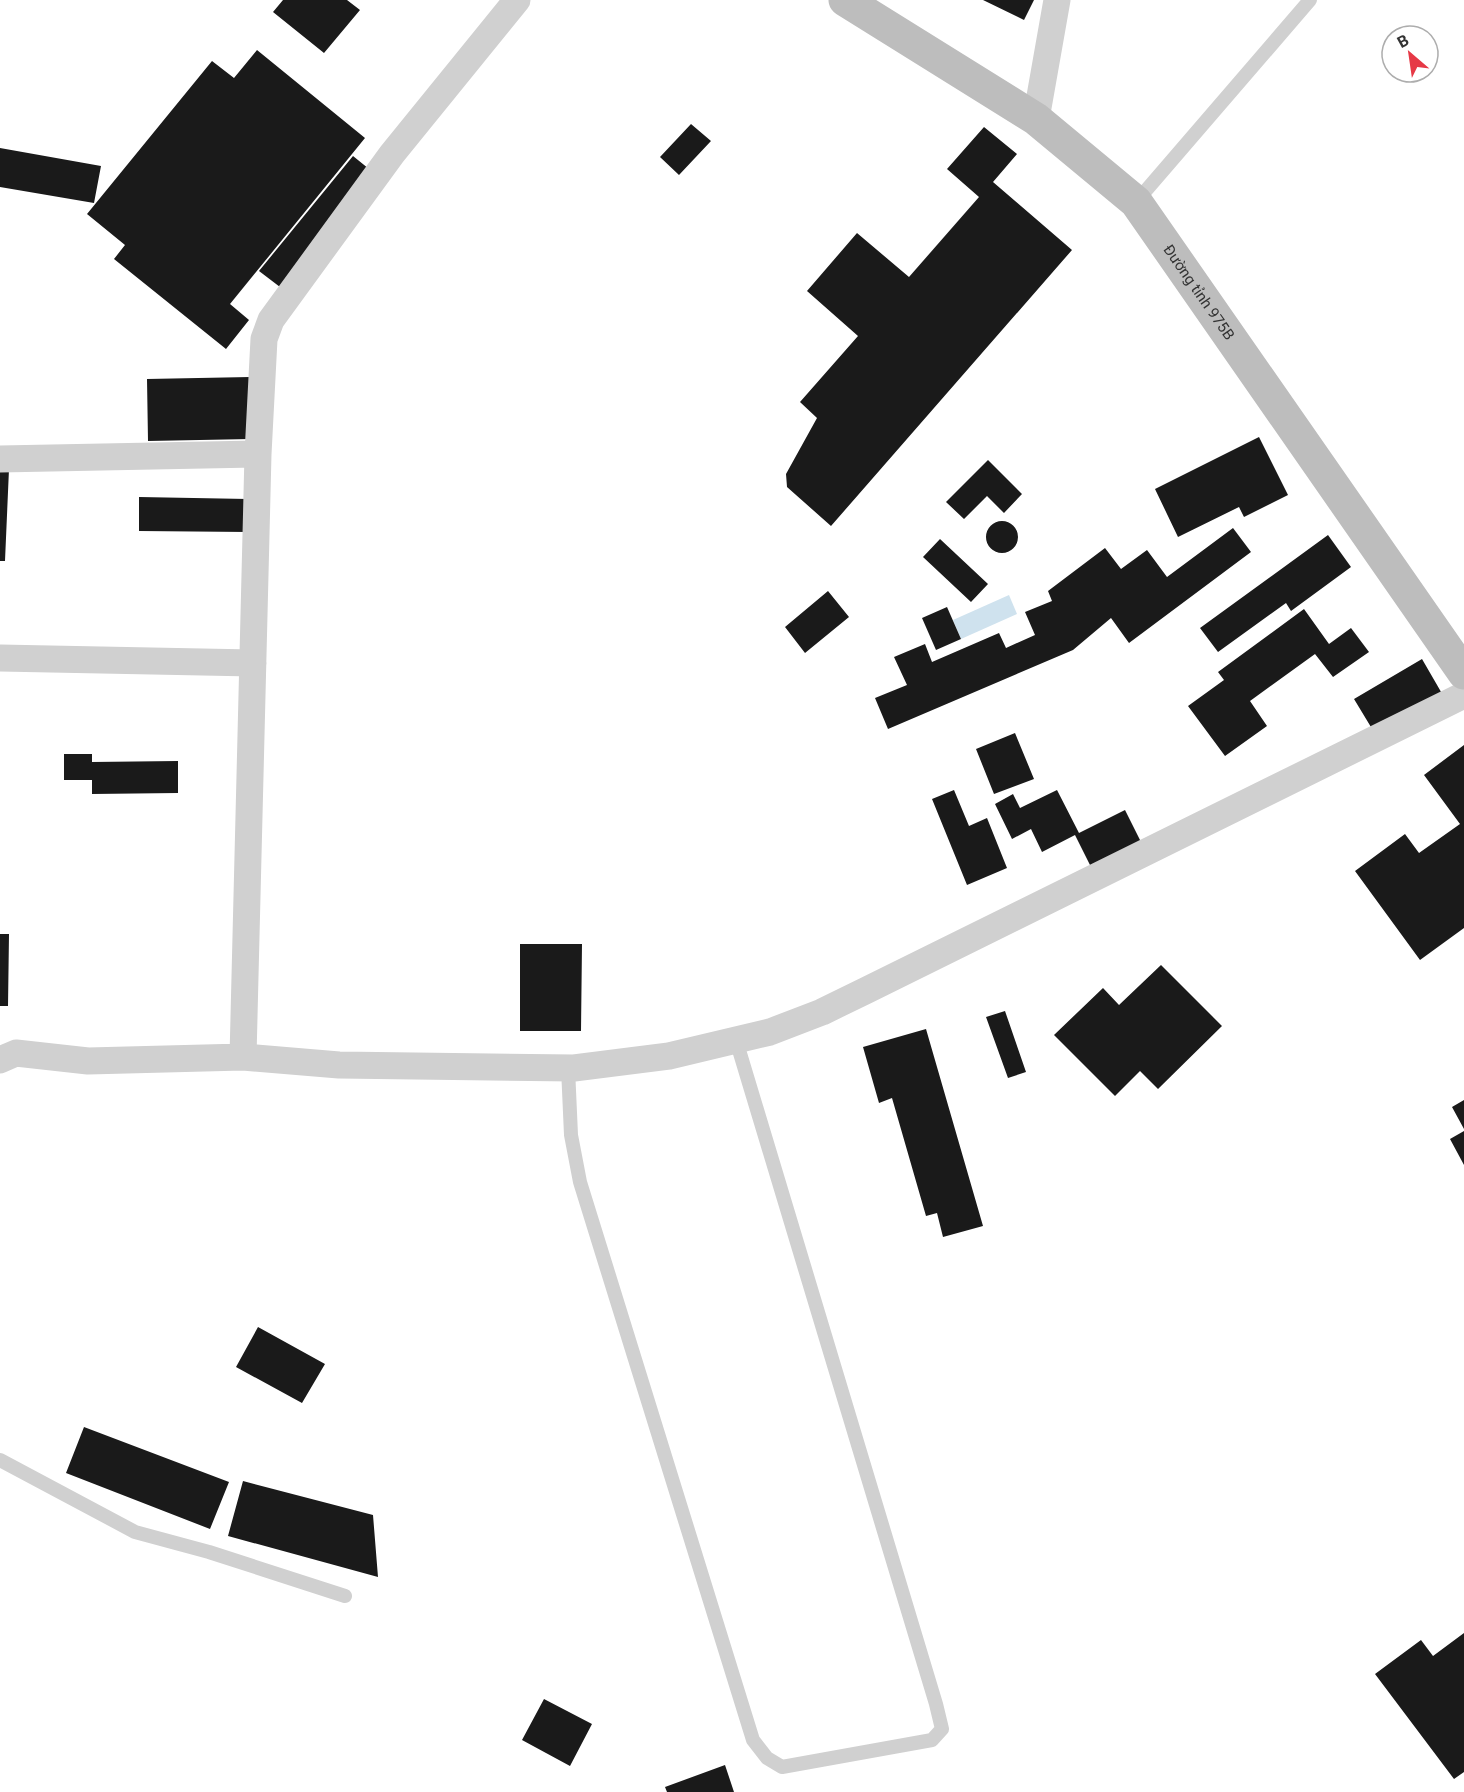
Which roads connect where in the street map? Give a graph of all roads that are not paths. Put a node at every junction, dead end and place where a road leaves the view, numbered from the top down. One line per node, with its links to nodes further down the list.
1 (517, 0): 7 (street)
2 (845, 0): 5 (main road, Đường tỉnh 975B)
3 (1057, 0): 5 (street)
4 (1311, 0): 6 (lane)
5 (1036, 119): 6 (main road, Đường tỉnh 975B)
6 (1136, 202): 11 (main road, Đường tỉnh 975B)
7 (258, 454): 8 (street); 10 (street)
8 (0, 459)
9 (0, 658): 10 (street)
10 (253, 663): 14 (street)
11 (1464, 673)
12 (1464, 695): 13 (street)
13 (736, 1040): 16 (street); 16 (lane)
14 (243, 1057): 15 (street); 16 (street)
15 (0, 1060)
16 (567, 1068)
17 (0, 1460): 18 (lane)
18 (345, 1596)

